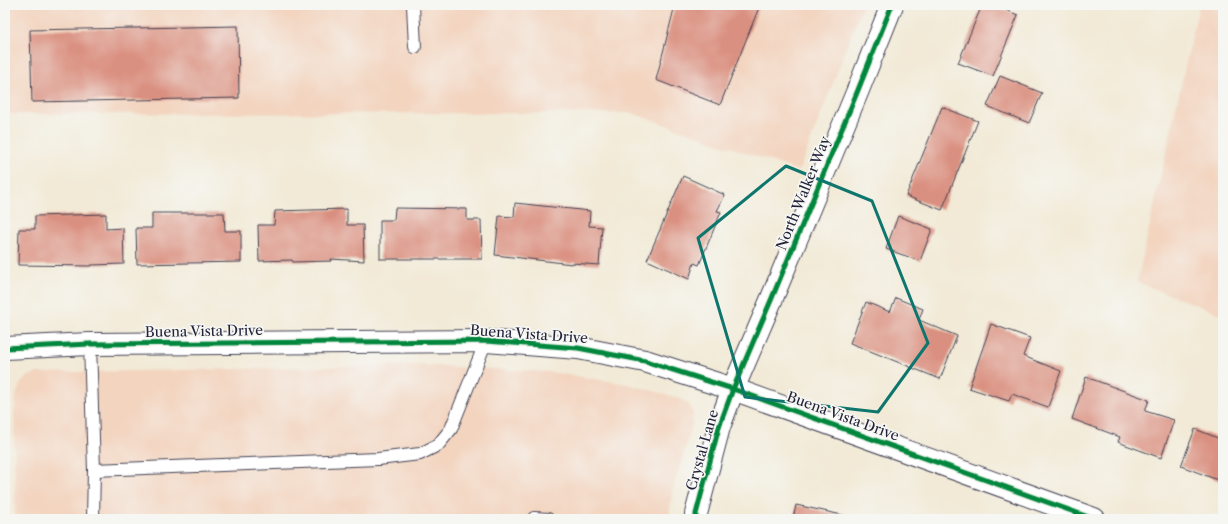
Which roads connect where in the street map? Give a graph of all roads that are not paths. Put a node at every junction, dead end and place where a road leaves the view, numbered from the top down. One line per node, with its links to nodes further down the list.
1 (413, 5): 3 (lane)
2 (892, 5): 7 (street, North Walker Way)
3 (415, 47)
4 (486, 341): 5 (street, Buena Vista Drive); 7 (street, Buena Vista Drive); 8 (lane)
5 (90, 344): 6 (street, Buena Vista Drive); 8 (lane)
6 (5, 348)
7 (733, 389): 12 (street, Crystal Lane); 13 (street, Buena Vista Drive)
8 (94, 470): 10 (lane)
9 (534, 518): 11 (lane)
10 (93, 519)
11 (548, 519)
12 (696, 519)
13 (1094, 519)

